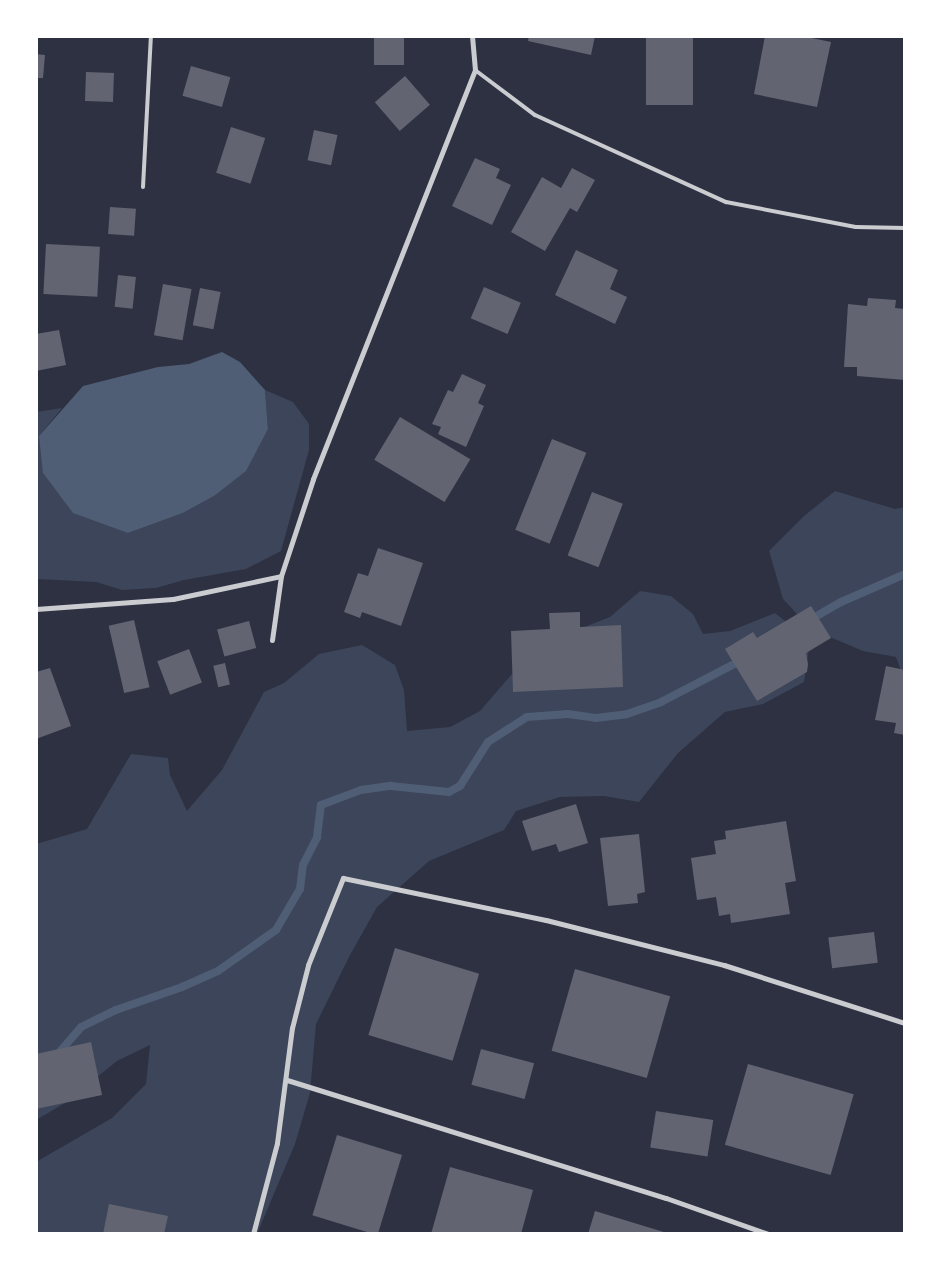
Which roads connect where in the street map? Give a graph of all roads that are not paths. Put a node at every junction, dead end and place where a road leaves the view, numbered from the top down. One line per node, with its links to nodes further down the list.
1 (151, 36): 4 (lane)
2 (472, 36): 3 (street)
3 (475, 70): 5 (lane); 6 (street)
4 (143, 187)
5 (905, 228)
6 (281, 576): 7 (street); 8 (street)
7 (36, 609)
8 (272, 640)
9 (905, 1023): 10 (street)
10 (287, 1080): 11 (street); 12 (street)
11 (252, 1234)
12 (768, 1234)

